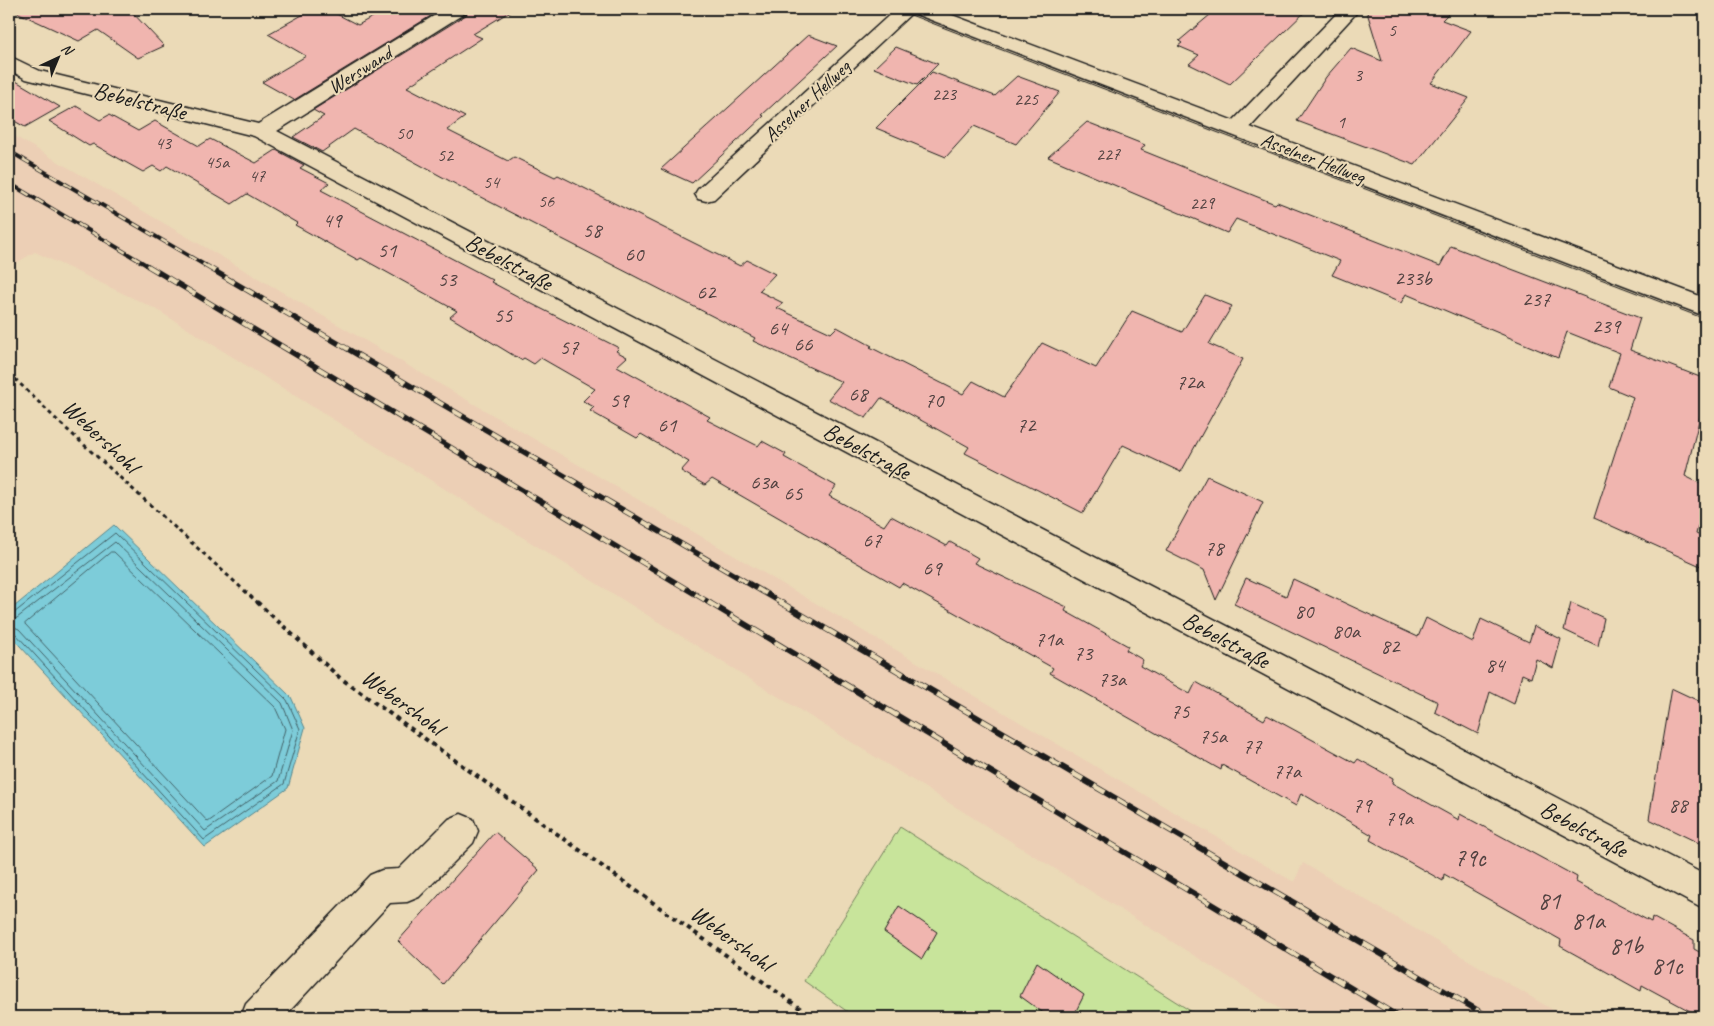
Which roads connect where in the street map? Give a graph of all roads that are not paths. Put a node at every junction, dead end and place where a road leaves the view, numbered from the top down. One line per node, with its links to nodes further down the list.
1 (458, 9): 7 (street, Werswand)
2 (907, 9): 8 (street, Asselner Hellweg)
3 (920, 9): 6 (street, Asselner Hellweg)
4 (1351, 9): 6 (street)
5 (9, 62): 7 (street, Bebelstraße)
6 (1237, 129): 9 (street, Asselner Hellweg)
7 (261, 132): 11 (street, Bebelstraße)
8 (706, 194)
9 (1705, 308)
10 (461, 831): 12 (street)
11 (1705, 893)
12 (259, 1017)

